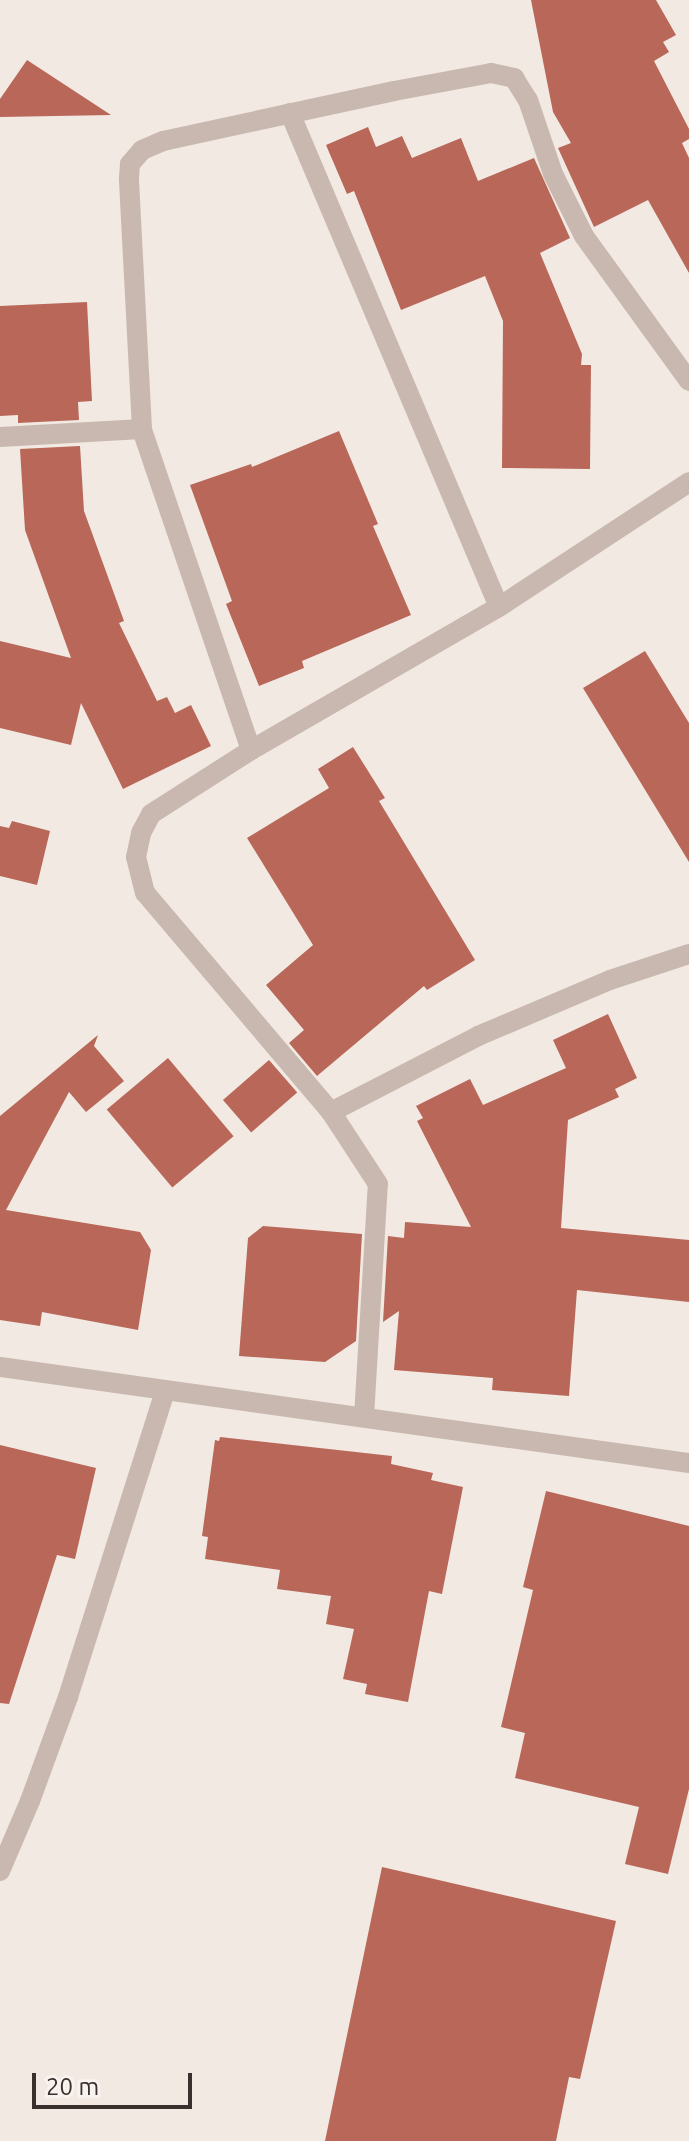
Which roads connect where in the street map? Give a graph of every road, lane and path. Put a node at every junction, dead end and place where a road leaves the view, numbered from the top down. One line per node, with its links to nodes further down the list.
1 (290, 113): 2 (street); 3 (street); 6 (street)
2 (689, 381)
3 (142, 429): 4 (street); 7 (street)
4 (0, 437)
5 (689, 482): 6 (street)
6 (499, 607): 7 (street)
7 (251, 750): 9 (street)
8 (689, 954): 9 (street)
9 (331, 1112): 12 (street)
10 (0, 1367): 11 (street)
11 (165, 1391): 12 (street); 14 (street)
12 (364, 1417): 13 (street)
13 (689, 1463)
14 (0, 1871)

